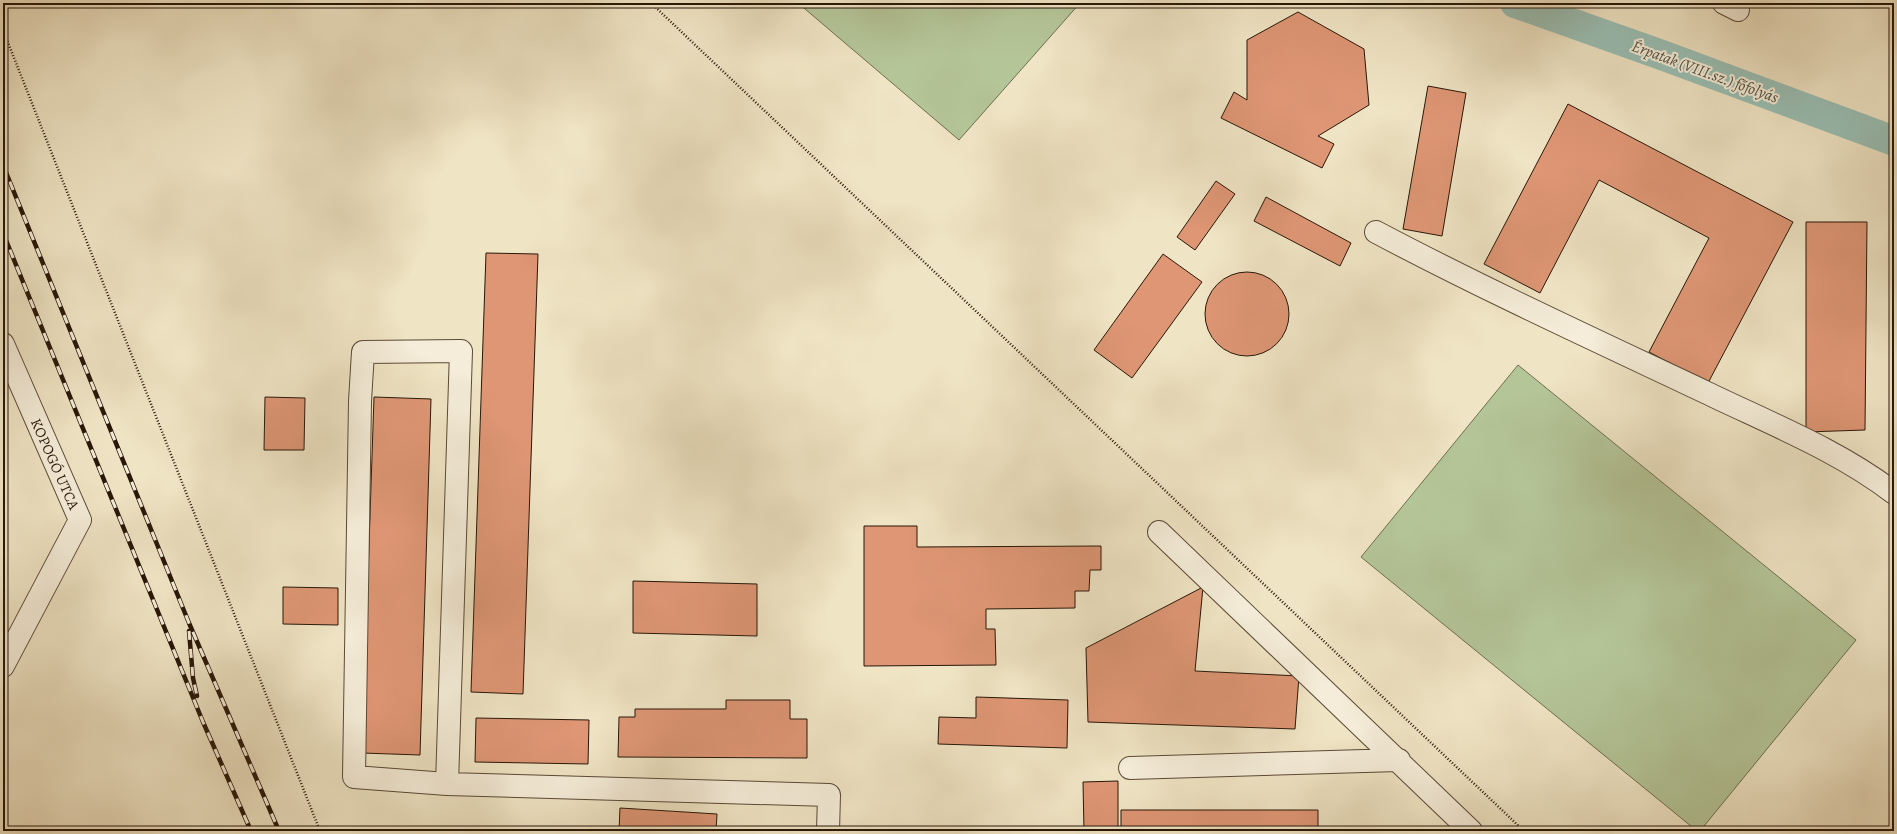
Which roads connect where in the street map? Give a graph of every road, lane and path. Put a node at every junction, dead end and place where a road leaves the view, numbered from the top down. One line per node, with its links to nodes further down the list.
1 (651, 3): 14 (path)
2 (3, 30): 11 (path)
3 (1376, 232): 5 (street)
4 (3, 344): 7 (street, KOPOGÓ UTCA)
5 (1894, 493)
6 (1159, 532): 8 (street)
7 (3, 666)
8 (1399, 760): 9 (street); 13 (street)
9 (1130, 768)
10 (447, 784): 10 (street); 12 (street)
11 (320, 831)
12 (828, 831)
13 (1472, 831)
14 (1524, 831)

